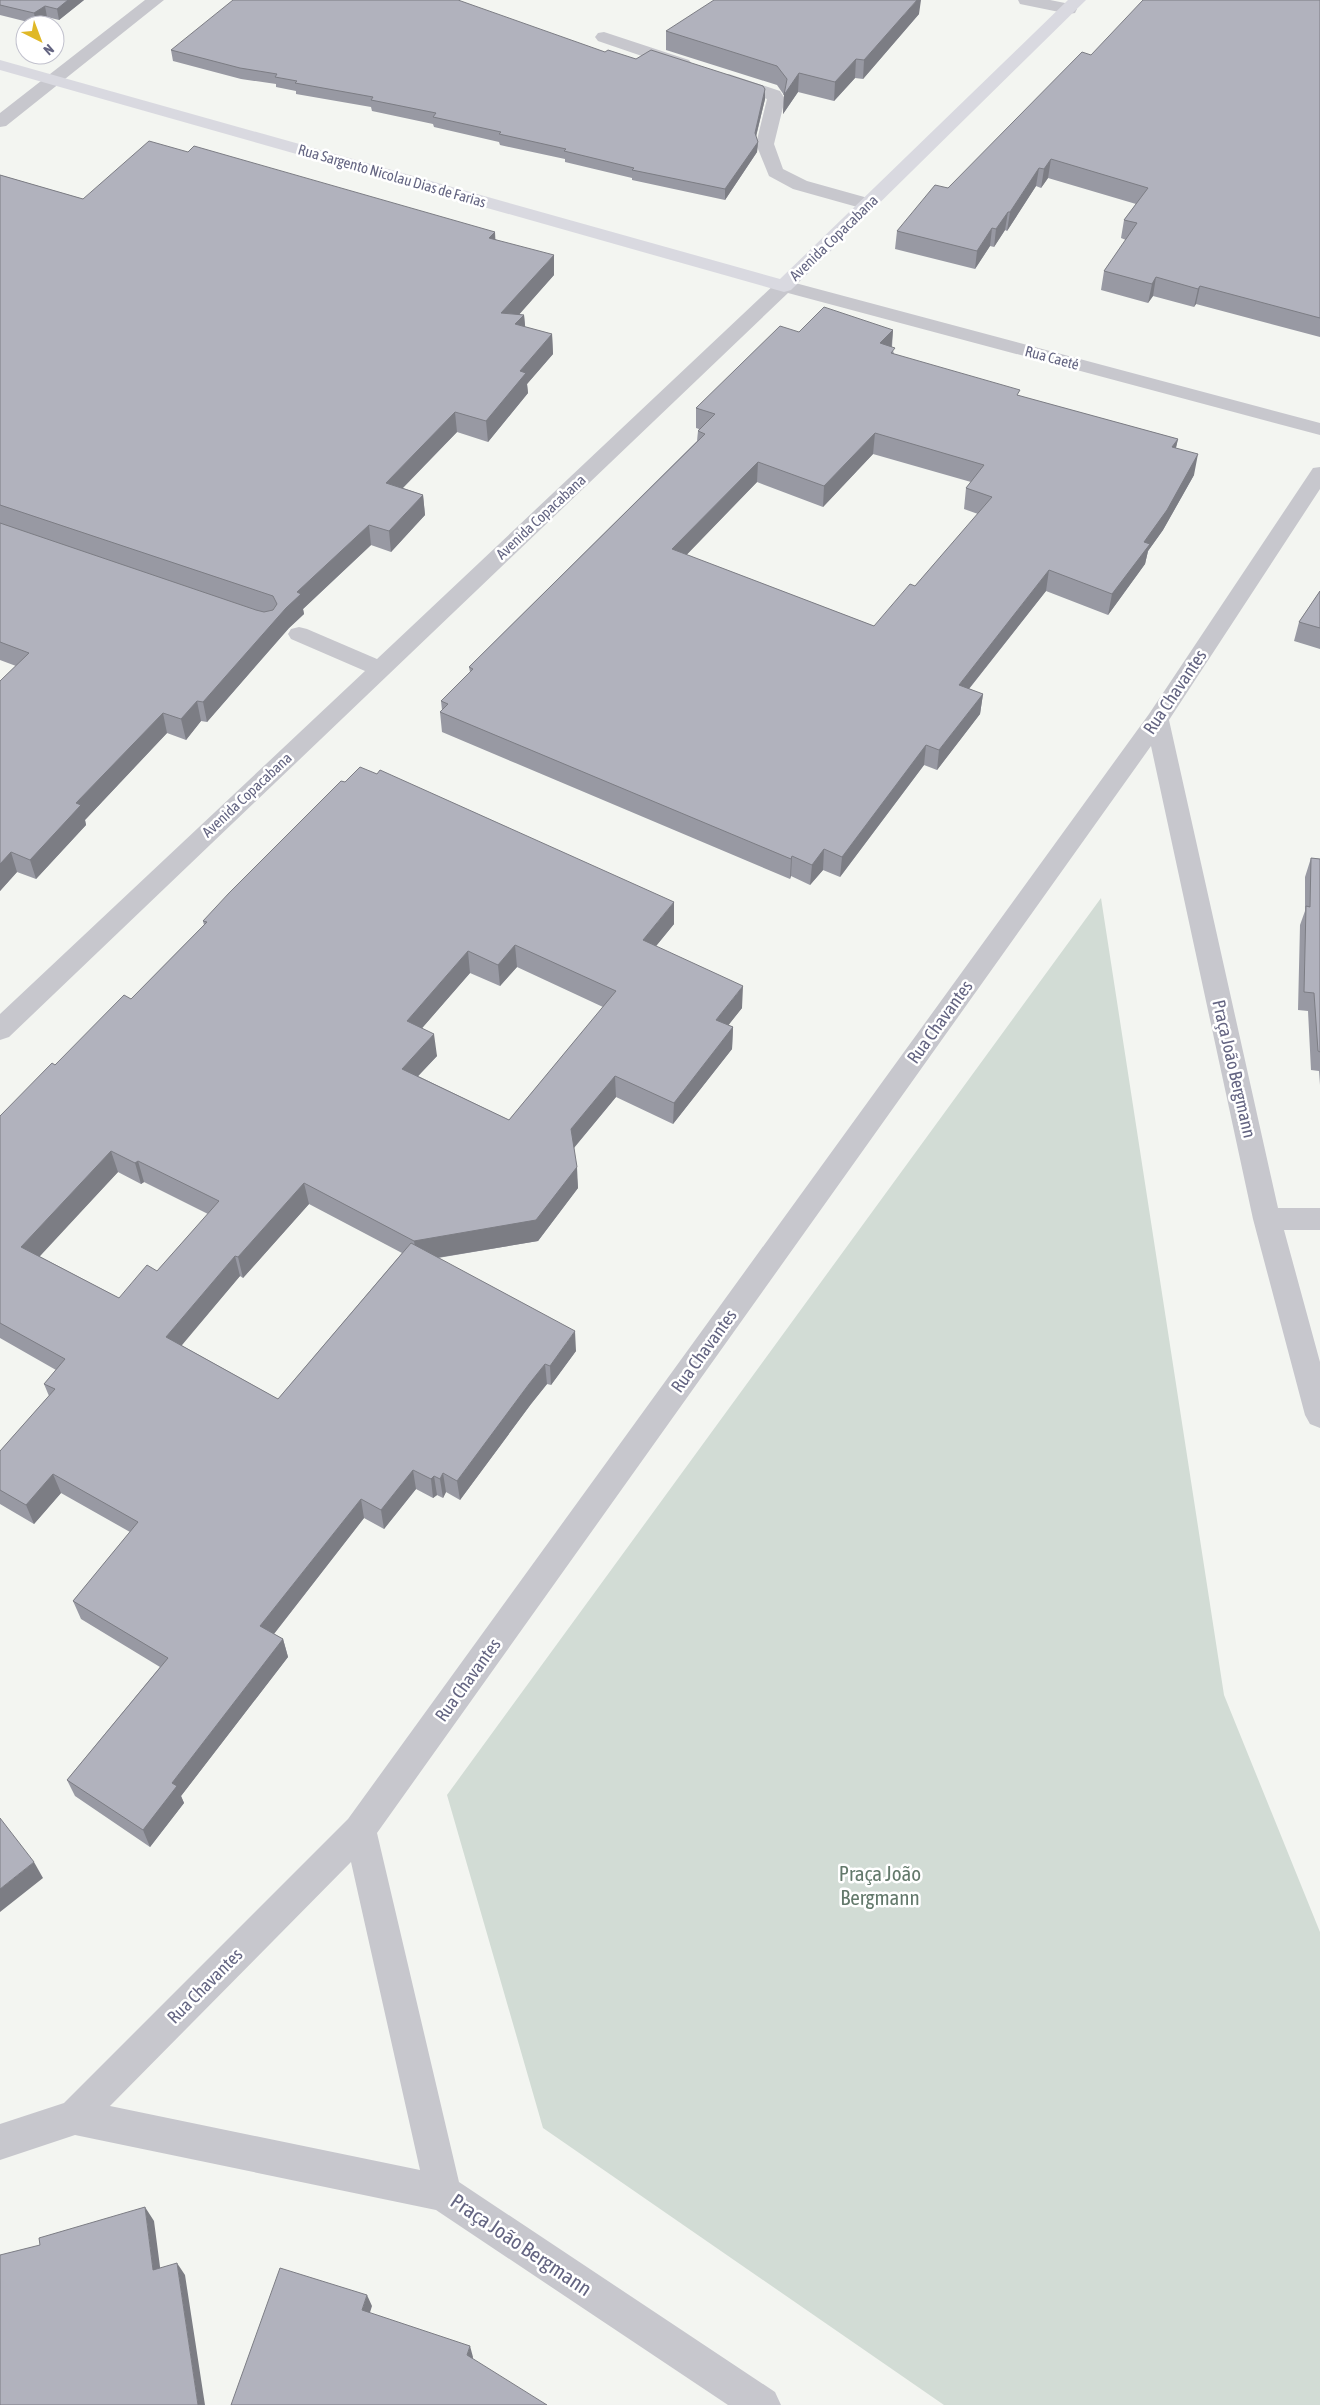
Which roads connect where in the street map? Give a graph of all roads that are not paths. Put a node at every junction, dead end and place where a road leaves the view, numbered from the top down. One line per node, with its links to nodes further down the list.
1 (156, 0): 8 (street)
2 (1026, 0): 3 (street)
3 (1073, 5): 10 (main road, Avenida Copacabana)
4 (604, 38): 6 (street)
5 (0, 65): 8 (main road, Rua Sargento Nicolau Dias de Farias)
6 (698, 68)
7 (716, 74): 10 (street)
8 (54, 80): 9 (street); 11 (main road, Rua Sargento Nicolau Dias de Farias)
9 (0, 122)
10 (868, 204): 11 (main road, Avenida Copacabana)
11 (784, 286): 12 (street, Rua Caeté); 15 (street, Avenida Copacabana)
12 (1320, 429)
13 (1320, 472): 16 (street, Rua Chavantes)
14 (299, 634): 15 (street)
15 (381, 669): 17 (street, Avenida Copacabana)
16 (1156, 720): 18 (street, Praça João Bergmann); 21 (street, Rua Chavantes)
17 (0, 1030)
18 (1267, 1219): 19 (street); 20 (street, Praça João Bergmann)
19 (1320, 1219)
20 (1320, 1415)
21 (360, 1830): 22 (street, Rua Chavantes); 24 (street)
22 (75, 2116): 23 (street, Rua Chavantes); 24 (street, Praça João Bergmann)
23 (0, 2142)
24 (443, 2193): 25 (street, Praça João Bergmann)
25 (762, 2405)

